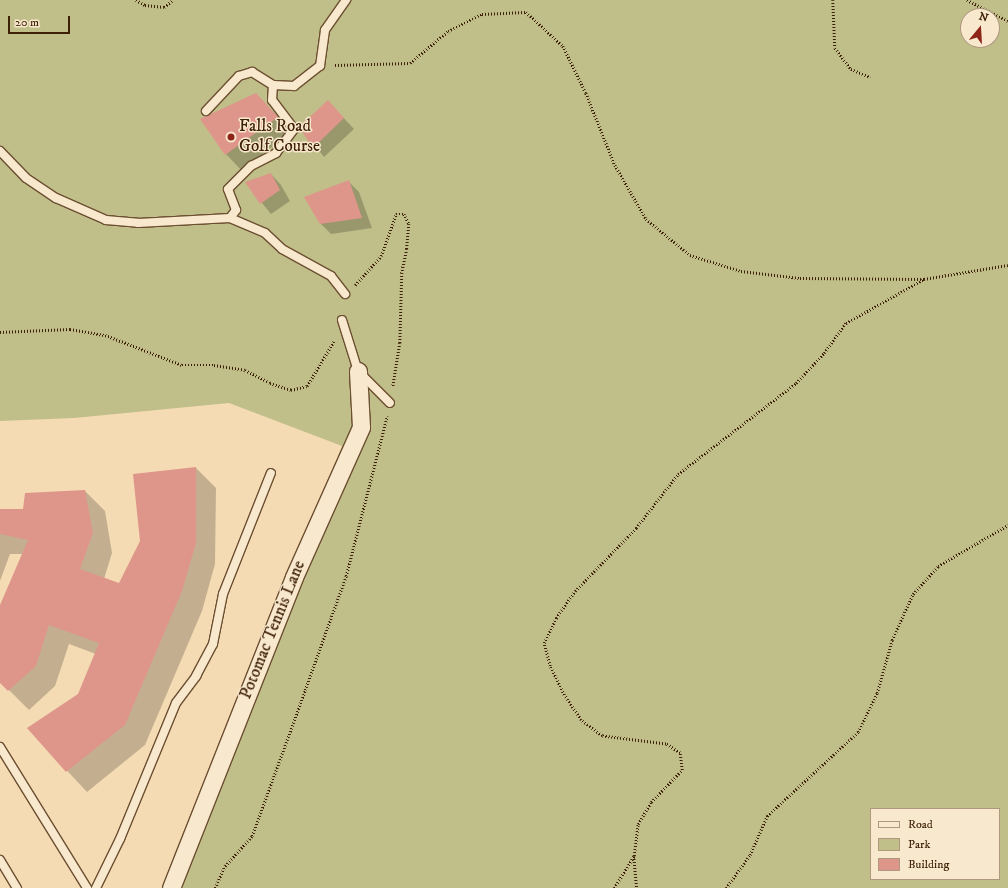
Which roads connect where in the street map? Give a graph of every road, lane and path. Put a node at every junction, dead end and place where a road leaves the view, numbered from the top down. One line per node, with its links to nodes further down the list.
1 (136, 0): 2 (path)
2 (173, 0)
3 (346, 0): 7 (lane)
4 (833, 0): 8 (path)
5 (967, 0): 6 (path)
6 (1008, 21)
7 (320, 66): 9 (lane); 14 (path)
8 (870, 77)
9 (273, 85): 10 (lane); 12 (lane)
10 (206, 111)
11 (0, 151): 12 (lane)
12 (230, 218): 15 (lane)
13 (1008, 266): 14 (path)
14 (924, 279): 23 (path)
15 (345, 294): 19 (path)
16 (342, 320): 17 (path); 18 (lane)
17 (0, 332)
18 (358, 371): 19 (lane); 25 (street, Potomac Tennis Lane)
19 (390, 403): 29 (path)
20 (271, 473): 28 (lane)
21 (1008, 525): 32 (path)
22 (0, 747): 27 (lane)
23 (634, 856): 30 (path); 31 (path)
24 (0, 860): 26 (lane)
25 (171, 887)
26 (16, 888)
27 (87, 888)
28 (96, 888)
29 (215, 888)
30 (614, 888)
31 (637, 888)
32 (726, 888)

